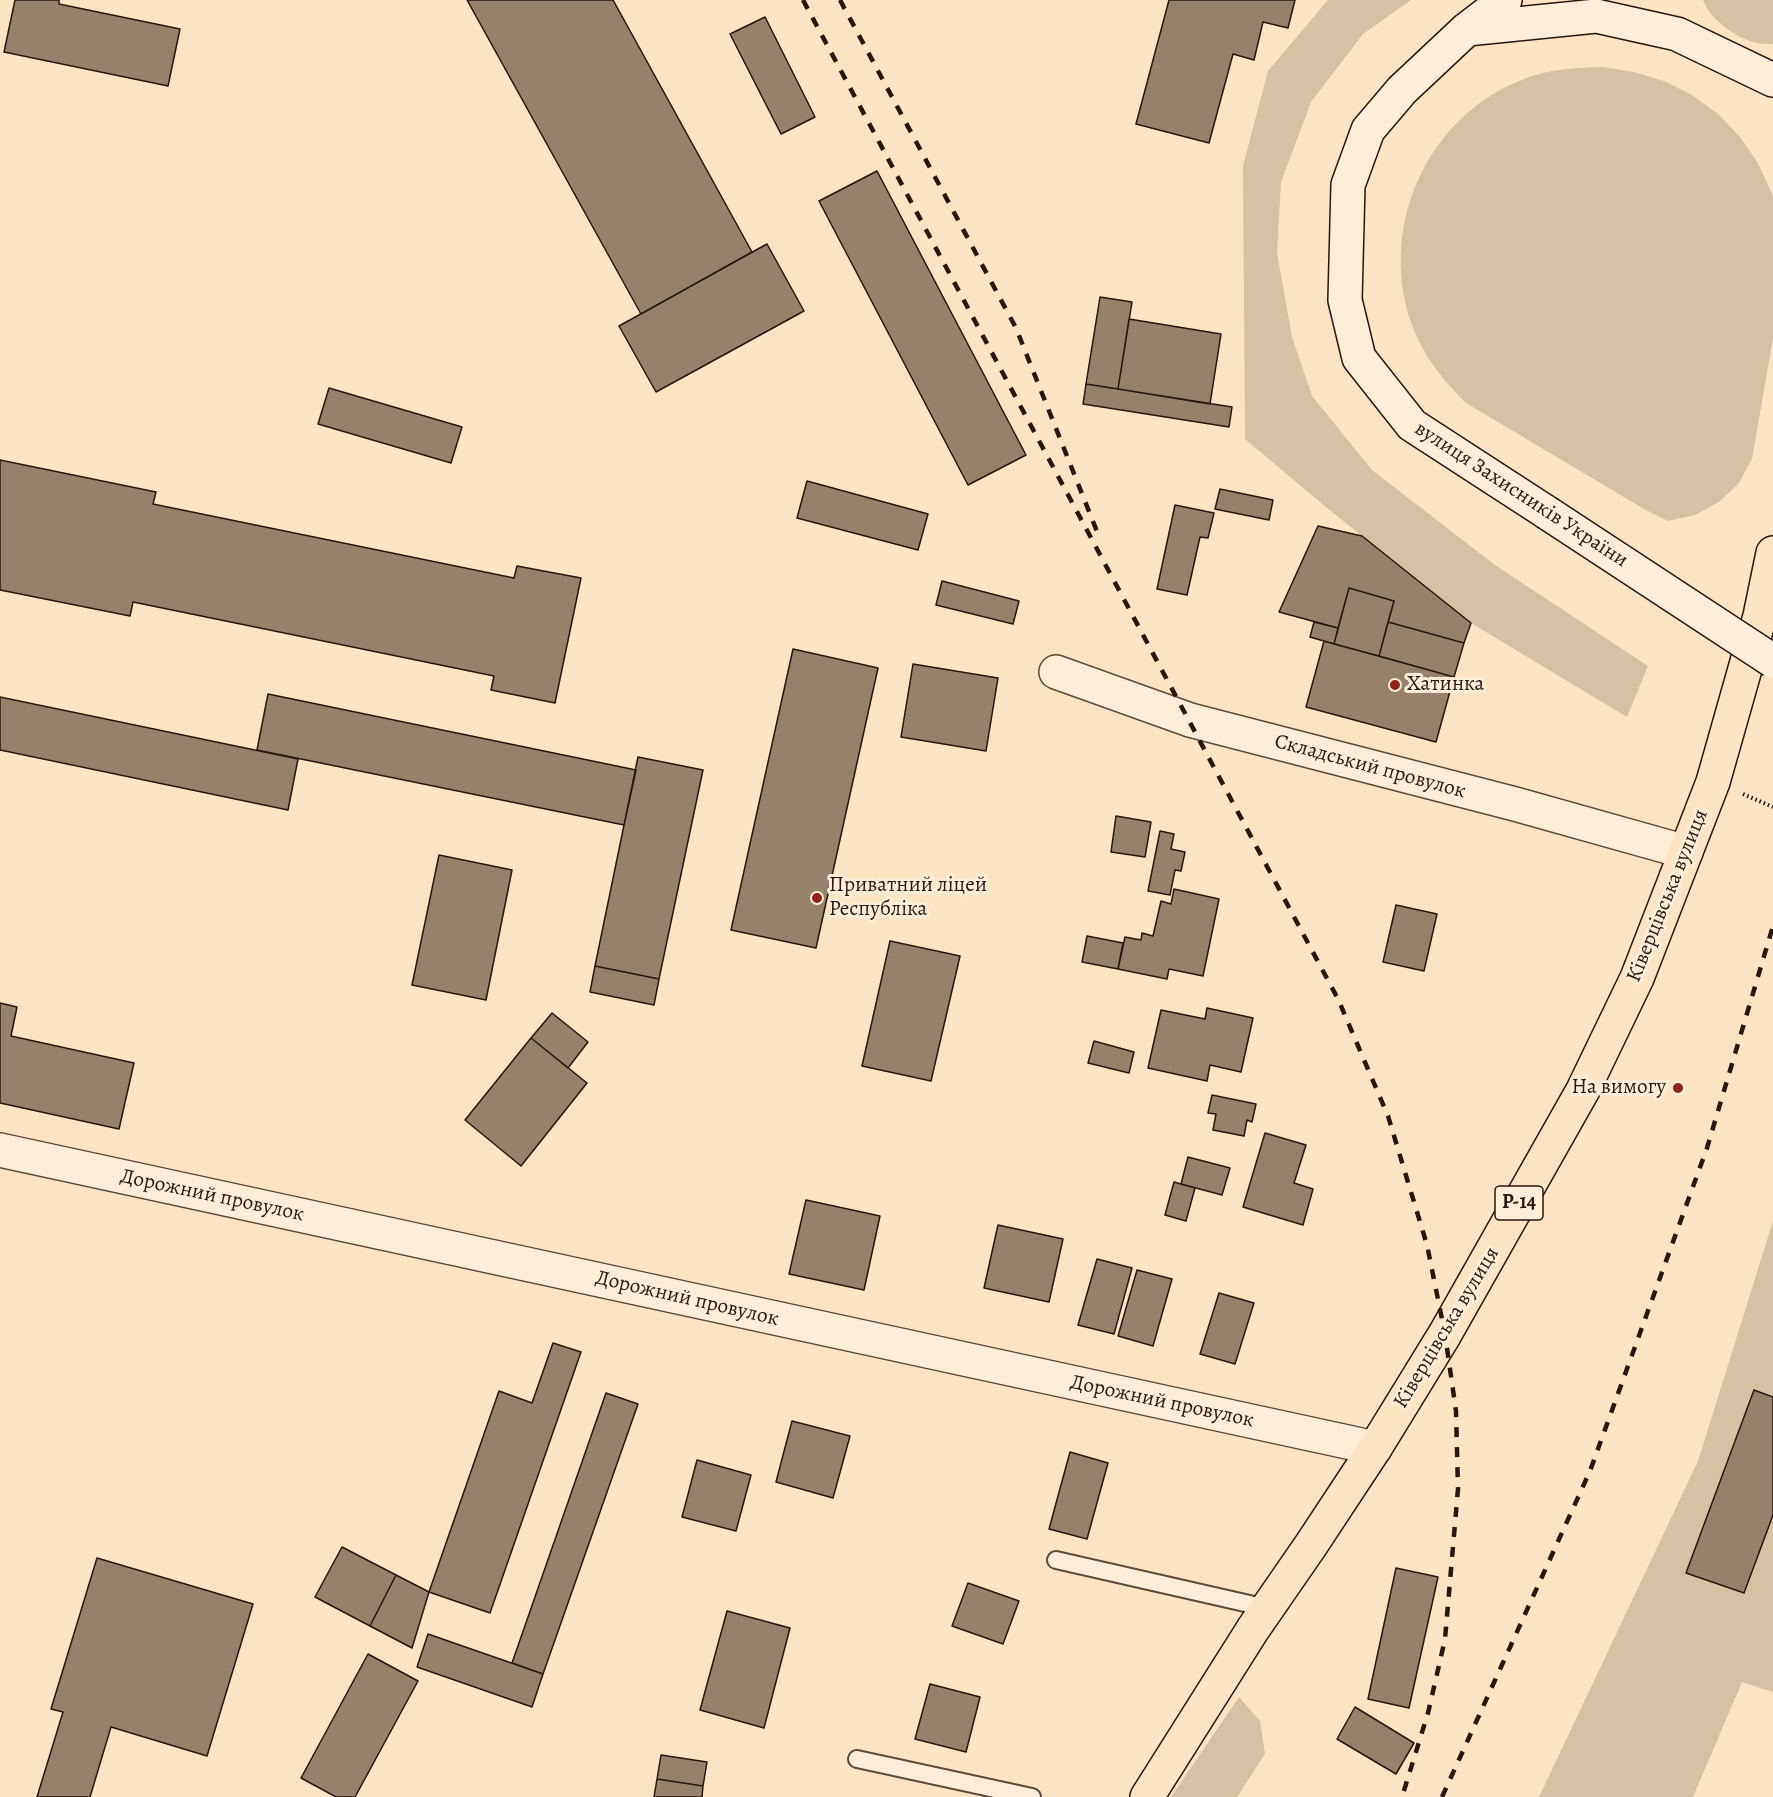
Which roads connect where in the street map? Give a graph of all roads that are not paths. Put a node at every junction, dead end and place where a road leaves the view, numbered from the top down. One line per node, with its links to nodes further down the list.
1 (1505, 0): 2 (street, вулиця Захисників України)
2 (1467, 29): 3 (street); 5 (street, вулиця Захисників України, bridge)
3 (1773, 80)
4 (1773, 553): 7 (main road, Ківерцівська вулиця / Р-14)
5 (1773, 661)
6 (1056, 672): 7 (street, Складський провулок)
7 (1686, 852): 9 (main road, Ківерцівська вулиця / Р-14)
8 (0, 1150): 9 (street, Дорожний провулок)
9 (1375, 1448): 11 (main road, Ківерцівська вулиця / Р-14)
10 (1056, 1560): 11 (lane)
11 (1267, 1608): 14 (main road, Ківерцівська вулиця / Р-14)
12 (857, 1759): 13 (lane)
13 (1032, 1797)
14 (1147, 1797)

